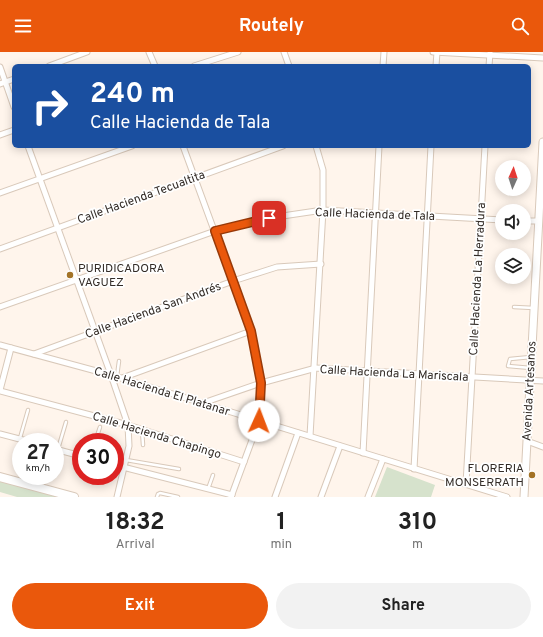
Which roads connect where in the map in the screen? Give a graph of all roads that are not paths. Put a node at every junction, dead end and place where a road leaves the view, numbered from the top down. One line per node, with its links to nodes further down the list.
1 (87, 52): 10 (street)
2 (150, 52): 11 (street)
3 (238, 52): 12 (street)
4 (284, 52): 13 (street)
5 (384, 52): 14 (street)
6 (433, 52): 7 (street)
7 (437, 52): 8 (street); 15 (street)
8 (490, 54): 9 (street); 16 (street)
9 (543, 58)
10 (54, 64)
11 (154, 64)
12 (200, 64)
13 (288, 64)
14 (383, 64)
15 (436, 64)
16 (489, 64)
17 (0, 68): 18 (street)
18 (3, 83): 19 (street)
19 (12, 103)
20 (12, 131): 21 (street)
21 (0, 135)
22 (543, 142): 39 (main road, Avenida Artesanos)
23 (29, 148): 32 (street)
24 (126, 148): 32 (street)
25 (184, 148): 31 (street)
26 (277, 148): 31 (street, Calle Hacienda Tecualtita)
27 (317, 148): 34 (street)
28 (379, 148): 35 (street)
29 (431, 148): 36 (street)
30 (485, 148): 37 (street, Calle Hacienda La Herradura)
31 (194, 178): 40 (street, Calle Hacienda Tecualtita); 41 (street)
32 (40, 179): 33 (street); 40 (street)
33 (0, 193)
34 (323, 210): 35 (street, Calle Hacienda de Tala); 41 (street, Calle Hacienda de Tala); 43 (street)
35 (375, 212): 36 (street, Calle Hacienda de Tala); 58 (street)
36 (428, 216): 37 (street, Calle Hacienda de Tala); 59 (street)
37 (481, 220): 38 (street, Calle Hacienda de Tala); 62 (street, Calle Hacienda La Herradura)
38 (495, 220)
39 (541, 221): 48 (main road, Avenida Artesanos)
40 (57, 228): 42 (street, Calle Hacienda Tecualtita); 44 (street)
41 (215, 231): 44 (street, Calle Hacienda de Tala); 45 (street)
42 (0, 249)
43 (320, 264): 45 (street, Calle Hacienda San Andrés); 57 (street)
44 (77, 280): 46 (street, Calle Hacienda de Tala); 49 (street)
45 (233, 281): 49 (street, Calle Hacienda San Andrés); 50 (street)
46 (0, 307)
47 (514, 307): 48 (lane)
48 (534, 308): 54 (main road, Avenida Artesanos)
49 (95, 331): 53 (street, Calle Hacienda San Andrés); 60 (street)
50 (251, 331): 61 (street); 65 (street)
51 (0, 345): 52 (street, Calle Hacienda El Platanar)
52 (11, 348): 53 (street, Calle Hacienda El Platanar); 66 (street)
53 (33, 354): 60 (street, Calle Hacienda El Platanar)
54 (531, 357): 56 (main road, Avenida Artesanos); 56 (lane)
55 (119, 361): 61 (lane)
56 (531, 368): 63 (main road, Avenida Artesanos)
57 (314, 369): 58 (street, Calle Hacienda La Mariscala); 65 (street, Calle Hacienda La Mariscala); 79 (street)
58 (368, 371): 59 (street, Calle Hacienda La Mariscala); 85 (street)
59 (420, 374): 62 (street, Calle Hacienda La Mariscala); 90 (street)
60 (111, 375): 61 (street, Calle Hacienda El Platanar); 71 (street)
61 (120, 377): 67 (street, Calle Hacienda El Platanar)
62 (471, 377): 63 (street, Calle Hacienda La Mariscala); 94 (street, Calle Hacienda La Herradura)
63 (530, 380): 64 (street, Calle Hacienda La Mariscala); 81 (main road, Avenida Artesanos)
64 (543, 381)
65 (261, 383): 67 (street, Calle Hacienda La Mariscala); 69 (street)
66 (0, 391): 71 (street, Calle Hacienda Chapingo)
67 (203, 403): 69 (street, Calle Hacienda El Platanar)
68 (28, 410): 74 (lane)
69 (259, 421): 77 (street, Calle Hacienda El Platanar); 88 (street)
70 (66, 422): 75 (lane)
71 (128, 425): 73 (street, Calle Hacienda Chapingo); 87 (street)
72 (100, 427): 76 (lane)
73 (142, 429): 82 (lane); 88 (street, Calle Hacienda Chapingo)
74 (23, 433)
75 (62, 433)
76 (98, 433)
77 (298, 433): 79 (street, Calle Hacienda El Platanar); 102 (street)
78 (0, 434): 80 (street)
79 (310, 436): 83 (street, Calle Hacienda El Platanar)
80 (12, 437)
81 (527, 441): 84 (street); 106 (main road, Avenida Artesanos)
82 (143, 445)
83 (340, 446): 85 (street, Calle Hacienda El Platanar); 103 (street)
84 (543, 447)
85 (363, 453): 86 (street, Calle Hacienda El Platanar)
86 (383, 459): 90 (street, Calle Hacienda El Platanar); 104 (street)
87 (126, 460): 89 (street); 91 (lane)
88 (244, 462): 97 (street)
89 (124, 467): 96 (street)
90 (414, 468): 94 (street, Calle Hacienda El Platanar)
91 (179, 469)
92 (213, 475): 96 (lane)
93 (0, 477): 98 (main road)
94 (466, 484): 105 (street, Calle Hacienda El Platanar)
95 (120, 485): 99 (street)
96 (208, 489): 97 (street)
97 (231, 496)
98 (74, 497)
99 (117, 497)
100 (157, 497): 101 (lane)
101 (178, 497)
102 (275, 497)
103 (321, 497)
104 (368, 497)
105 (507, 497)
106 (524, 497)

